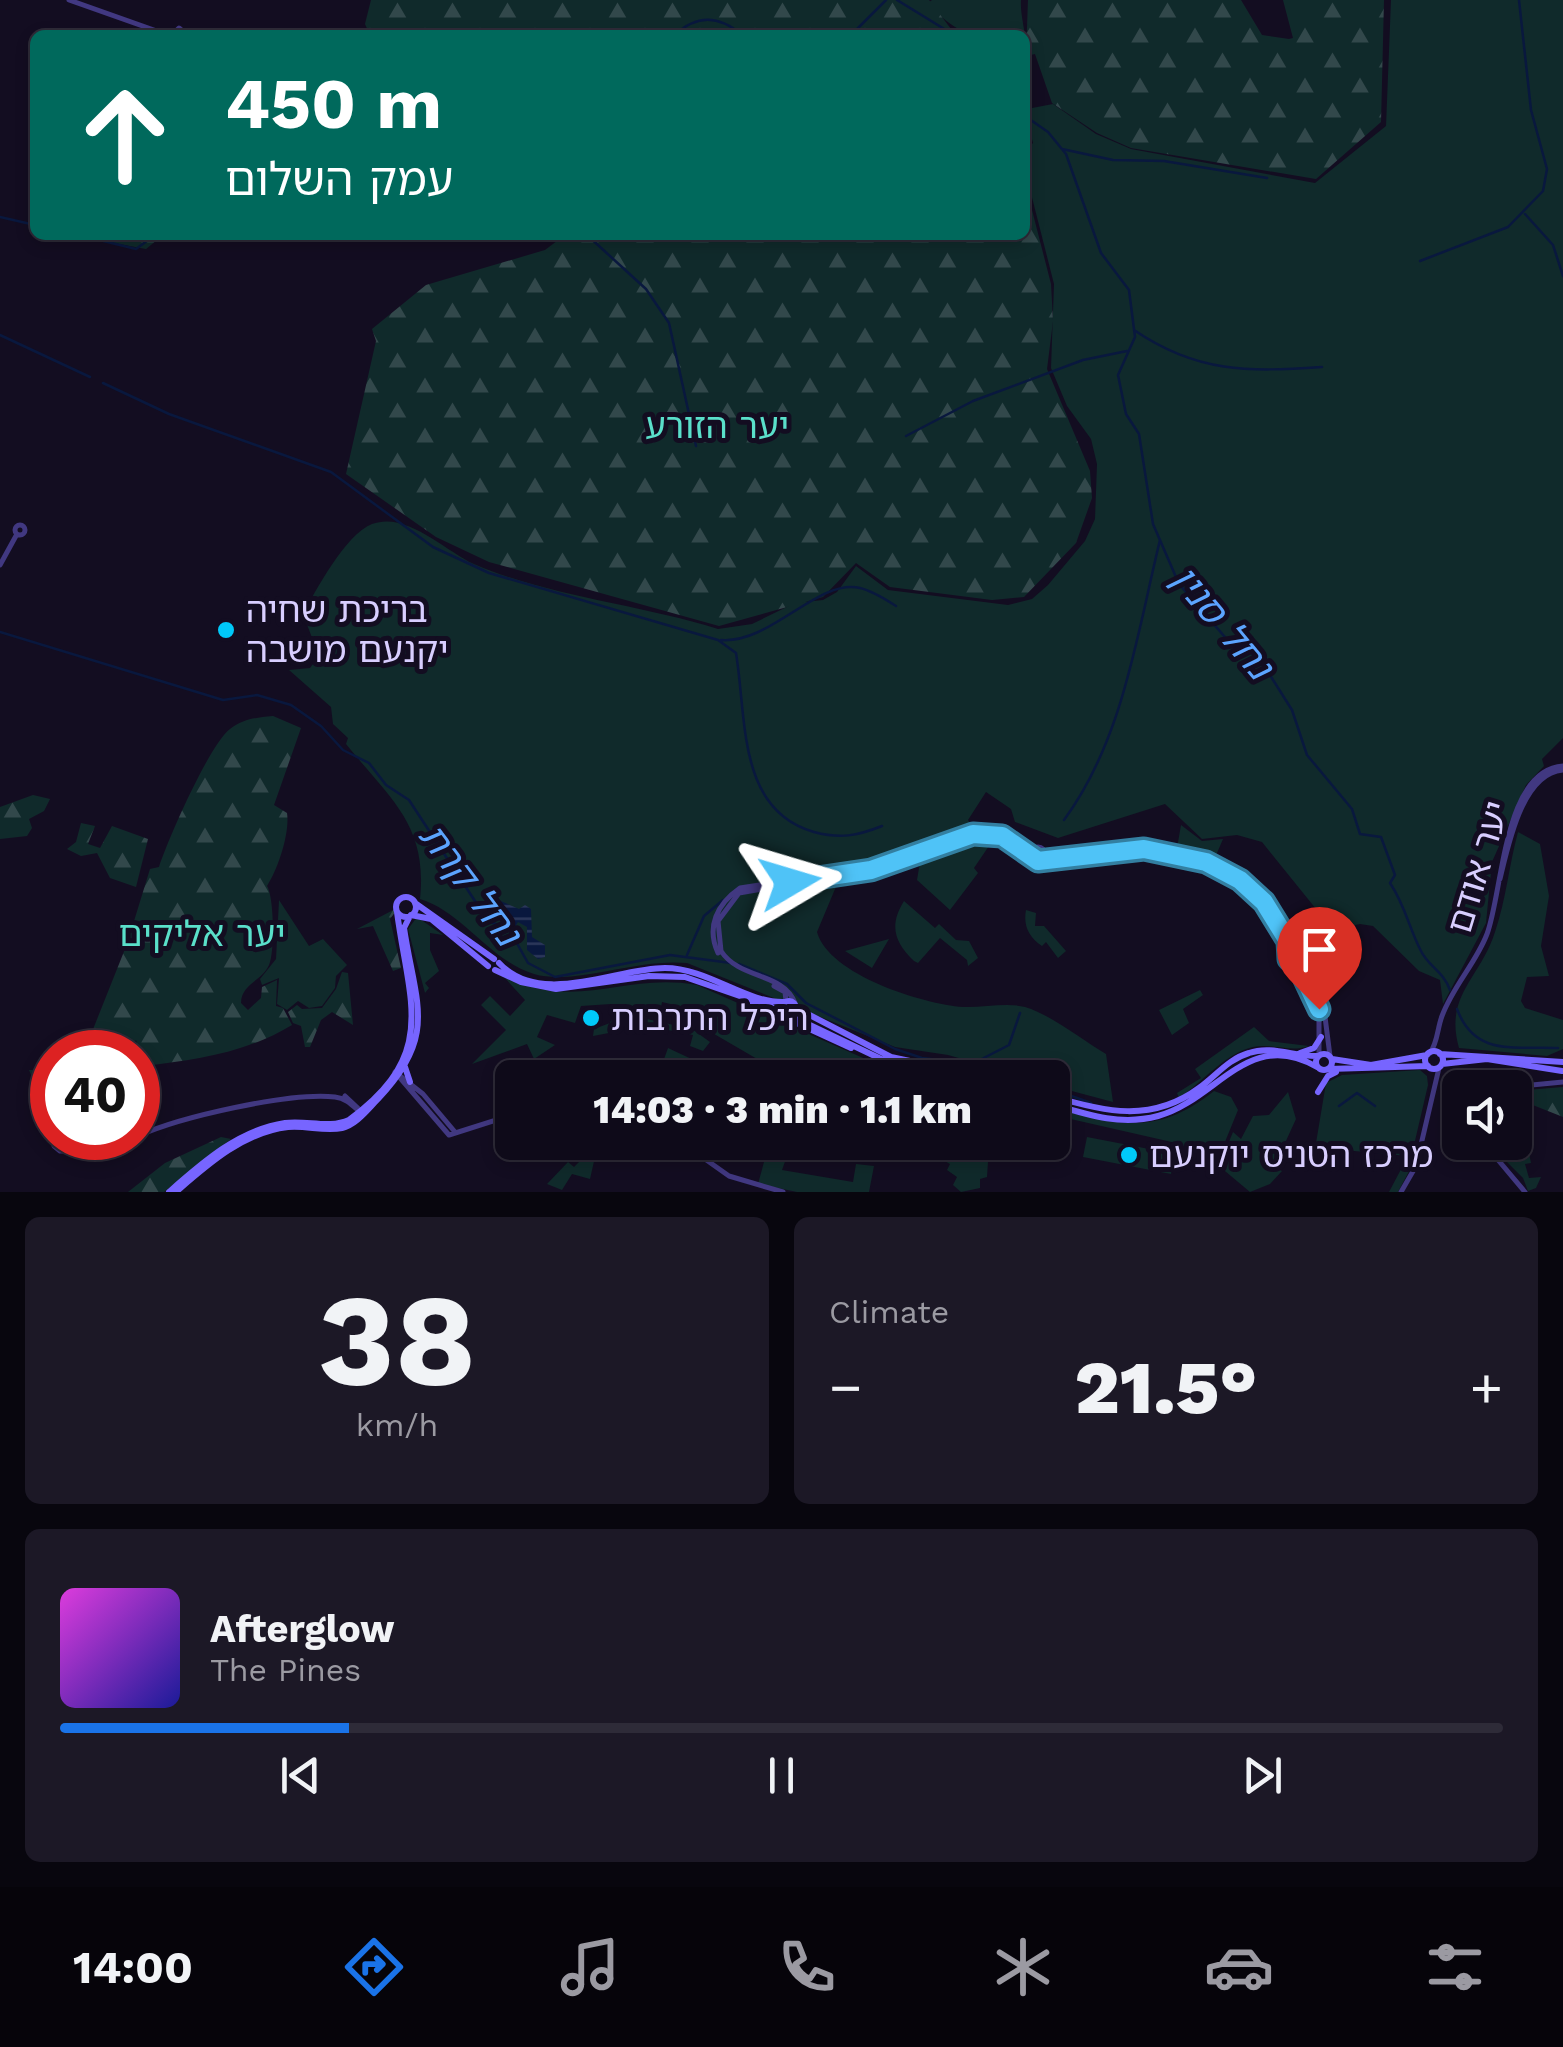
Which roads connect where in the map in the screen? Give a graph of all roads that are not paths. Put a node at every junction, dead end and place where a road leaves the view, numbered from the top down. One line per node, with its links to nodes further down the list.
1 (69, 0): 2 (street)
2 (160, 30)
3 (17, 534): 4 (street)
4 (0, 564)
5 (1563, 768): 23 (street, יער אודם)
6 (1044, 849): 8 (street); 9 (street); 10 (street)
7 (916, 852): 8 (street); 19 (street); 20 (street)
8 (1032, 852): 10 (street)
9 (1063, 857): 10 (street); 14 (street)
10 (1043, 860)
11 (414, 902): 12 (main road); 13 (main road); 16 (main road)
12 (397, 912): 13 (main road); 33 (main road)
13 (410, 915): 16 (main road); 33 (main road)
14 (1293, 949): 15 (street); 17 (street)
15 (1304, 961): 17 (street); 25 (street)
16 (494, 964): 18 (main road); 20 (main road)
17 (1295, 964): 21 (street)
18 (725, 989): 20 (main road); 26 (main road)
19 (796, 1005): 20 (main road); 20 (main road); 28 (main road)
20 (786, 1007): 26 (main road)
21 (1321, 1037): 22 (main road); 24 (street)
22 (1294, 1054): 24 (main road); 38 (main road)
23 (1434, 1054): 25 (main road); 29 (main road); 29 (main road); 34 (main road)
24 (1319, 1056): 25 (main road); 30 (main road)
25 (1331, 1057): 31 (main road)
26 (881, 1059): 27 (main road)
27 (885, 1060)
28 (910, 1060)
29 (1435, 1066): 32 (main road); 34 (main road); 48 (street)
30 (1317, 1067): 31 (main road); 39 (main road)
31 (1329, 1069): 32 (main road)
32 (1348, 1070): 37 (main road)
33 (399, 1072): 36 (main road); 40 (main road); 43 (street)
34 (1562, 1073): 35 (street)
35 (1532, 1080)
36 (410, 1082): 43 (street)
37 (1318, 1092)
38 (1070, 1104)
39 (1070, 1106)
40 (358, 1112): 42 (street); 46 (main road)
41 (495, 1120): 43 (street)
42 (160, 1128)
43 (452, 1132)
44 (706, 1160): 47 (street)
45 (1497, 1160): 49 (street)
46 (173, 1192)
47 (783, 1192)
48 (1401, 1192)
49 (1525, 1192)

